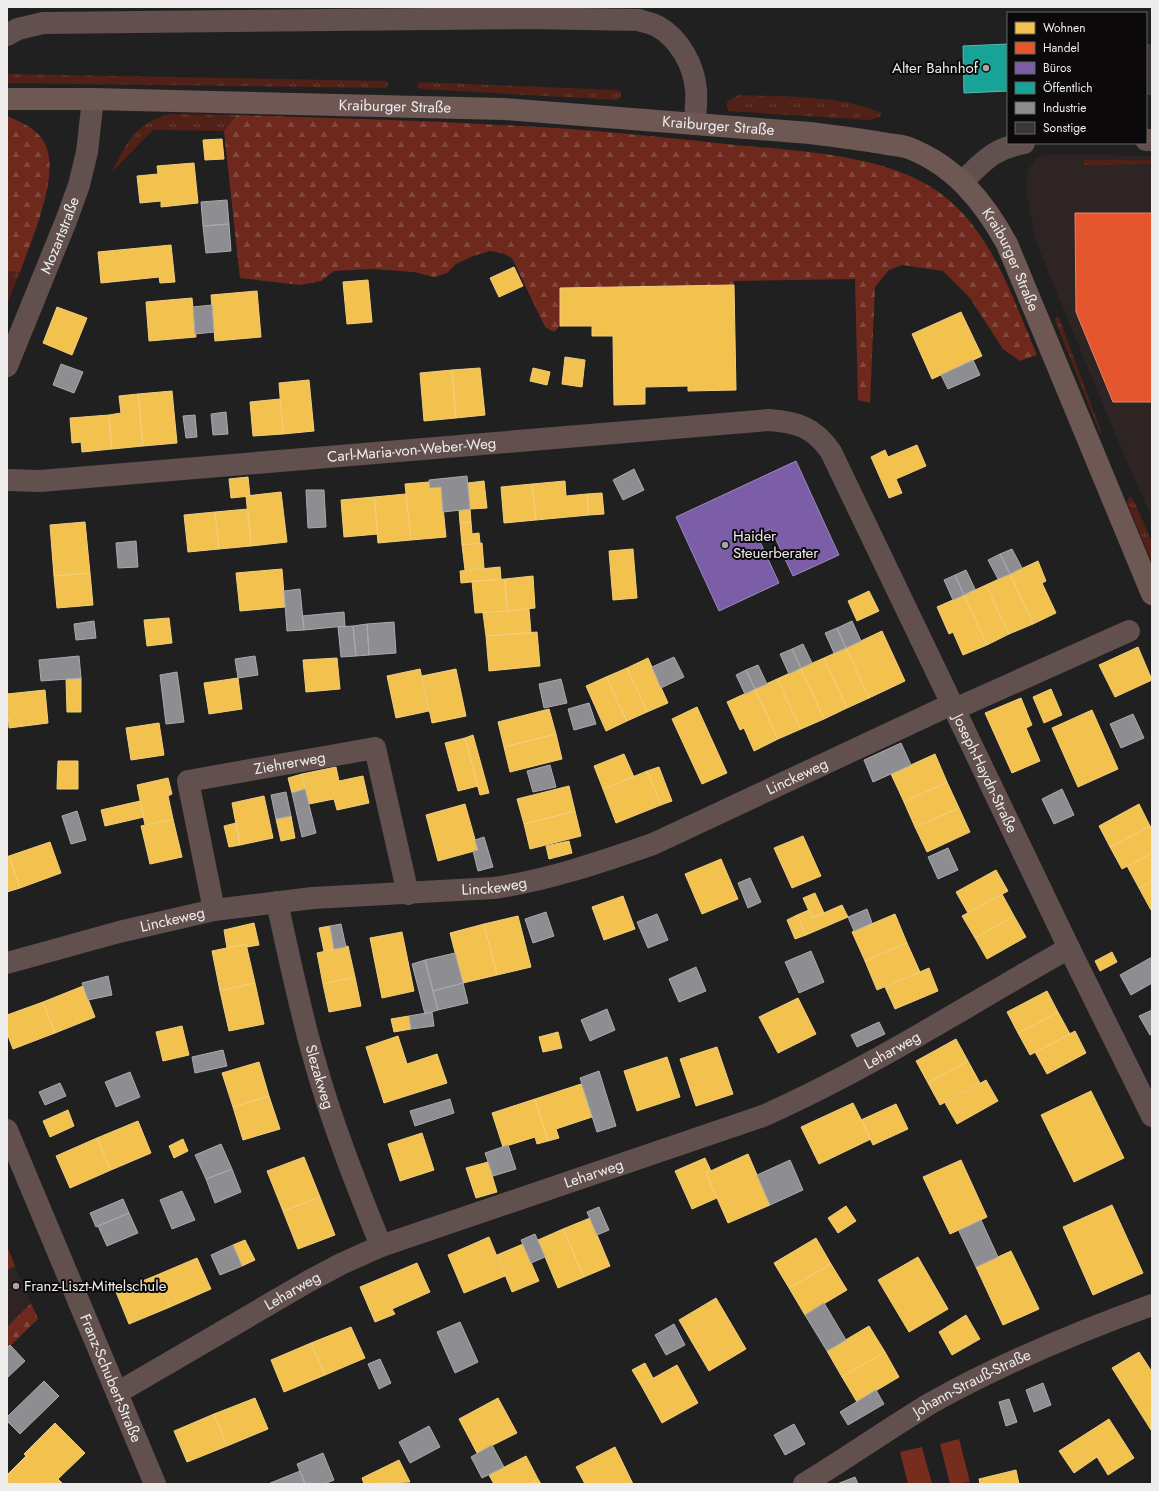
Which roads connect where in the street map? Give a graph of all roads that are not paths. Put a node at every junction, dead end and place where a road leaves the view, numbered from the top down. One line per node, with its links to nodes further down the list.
1 (7, 35): 4 (street)
2 (7, 99): 3 (main road, Kraiburger Straße)
3 (93, 99): 4 (main road, Kraiburger Straße); 7 (street, Mozartstraße)
4 (695, 124): 6 (main road, Kraiburger Straße)
5 (1020, 144): 6 (street)
6 (963, 181): 10 (main road, Kraiburger Straße)
7 (7, 366)
8 (814, 432): 9 (street, Carl-Maria-von-Weber-Weg); 12 (street, Joseph-Haydn-Straße)
9 (7, 480)
10 (1152, 594)
11 (1129, 631): 12 (street, Linckeweg)
12 (953, 706): 13 (street, Linckeweg); 16 (street, Joseph-Haydn-Straße)
13 (408, 894): 14 (street, Linckeweg); 15 (street, Ziehrerweg)
14 (277, 902): 15 (street, Linckeweg); 20 (street, Slezakweg)
15 (214, 910): 17 (street, Linckeweg)
16 (1069, 948): 18 (street, Joseph-Haydn-Straße); 20 (street, Leharweg)
17 (7, 963)
18 (1152, 1116)
19 (7, 1130): 22 (street, Franz-Schubert-Straße)
20 (381, 1246): 22 (street, Leharweg)
21 (1152, 1305): 24 (street, Johann-Strauß-Straße)
22 (117, 1393): 23 (street, Franz-Schubert-Straße)
23 (147, 1480)
24 (804, 1484)

